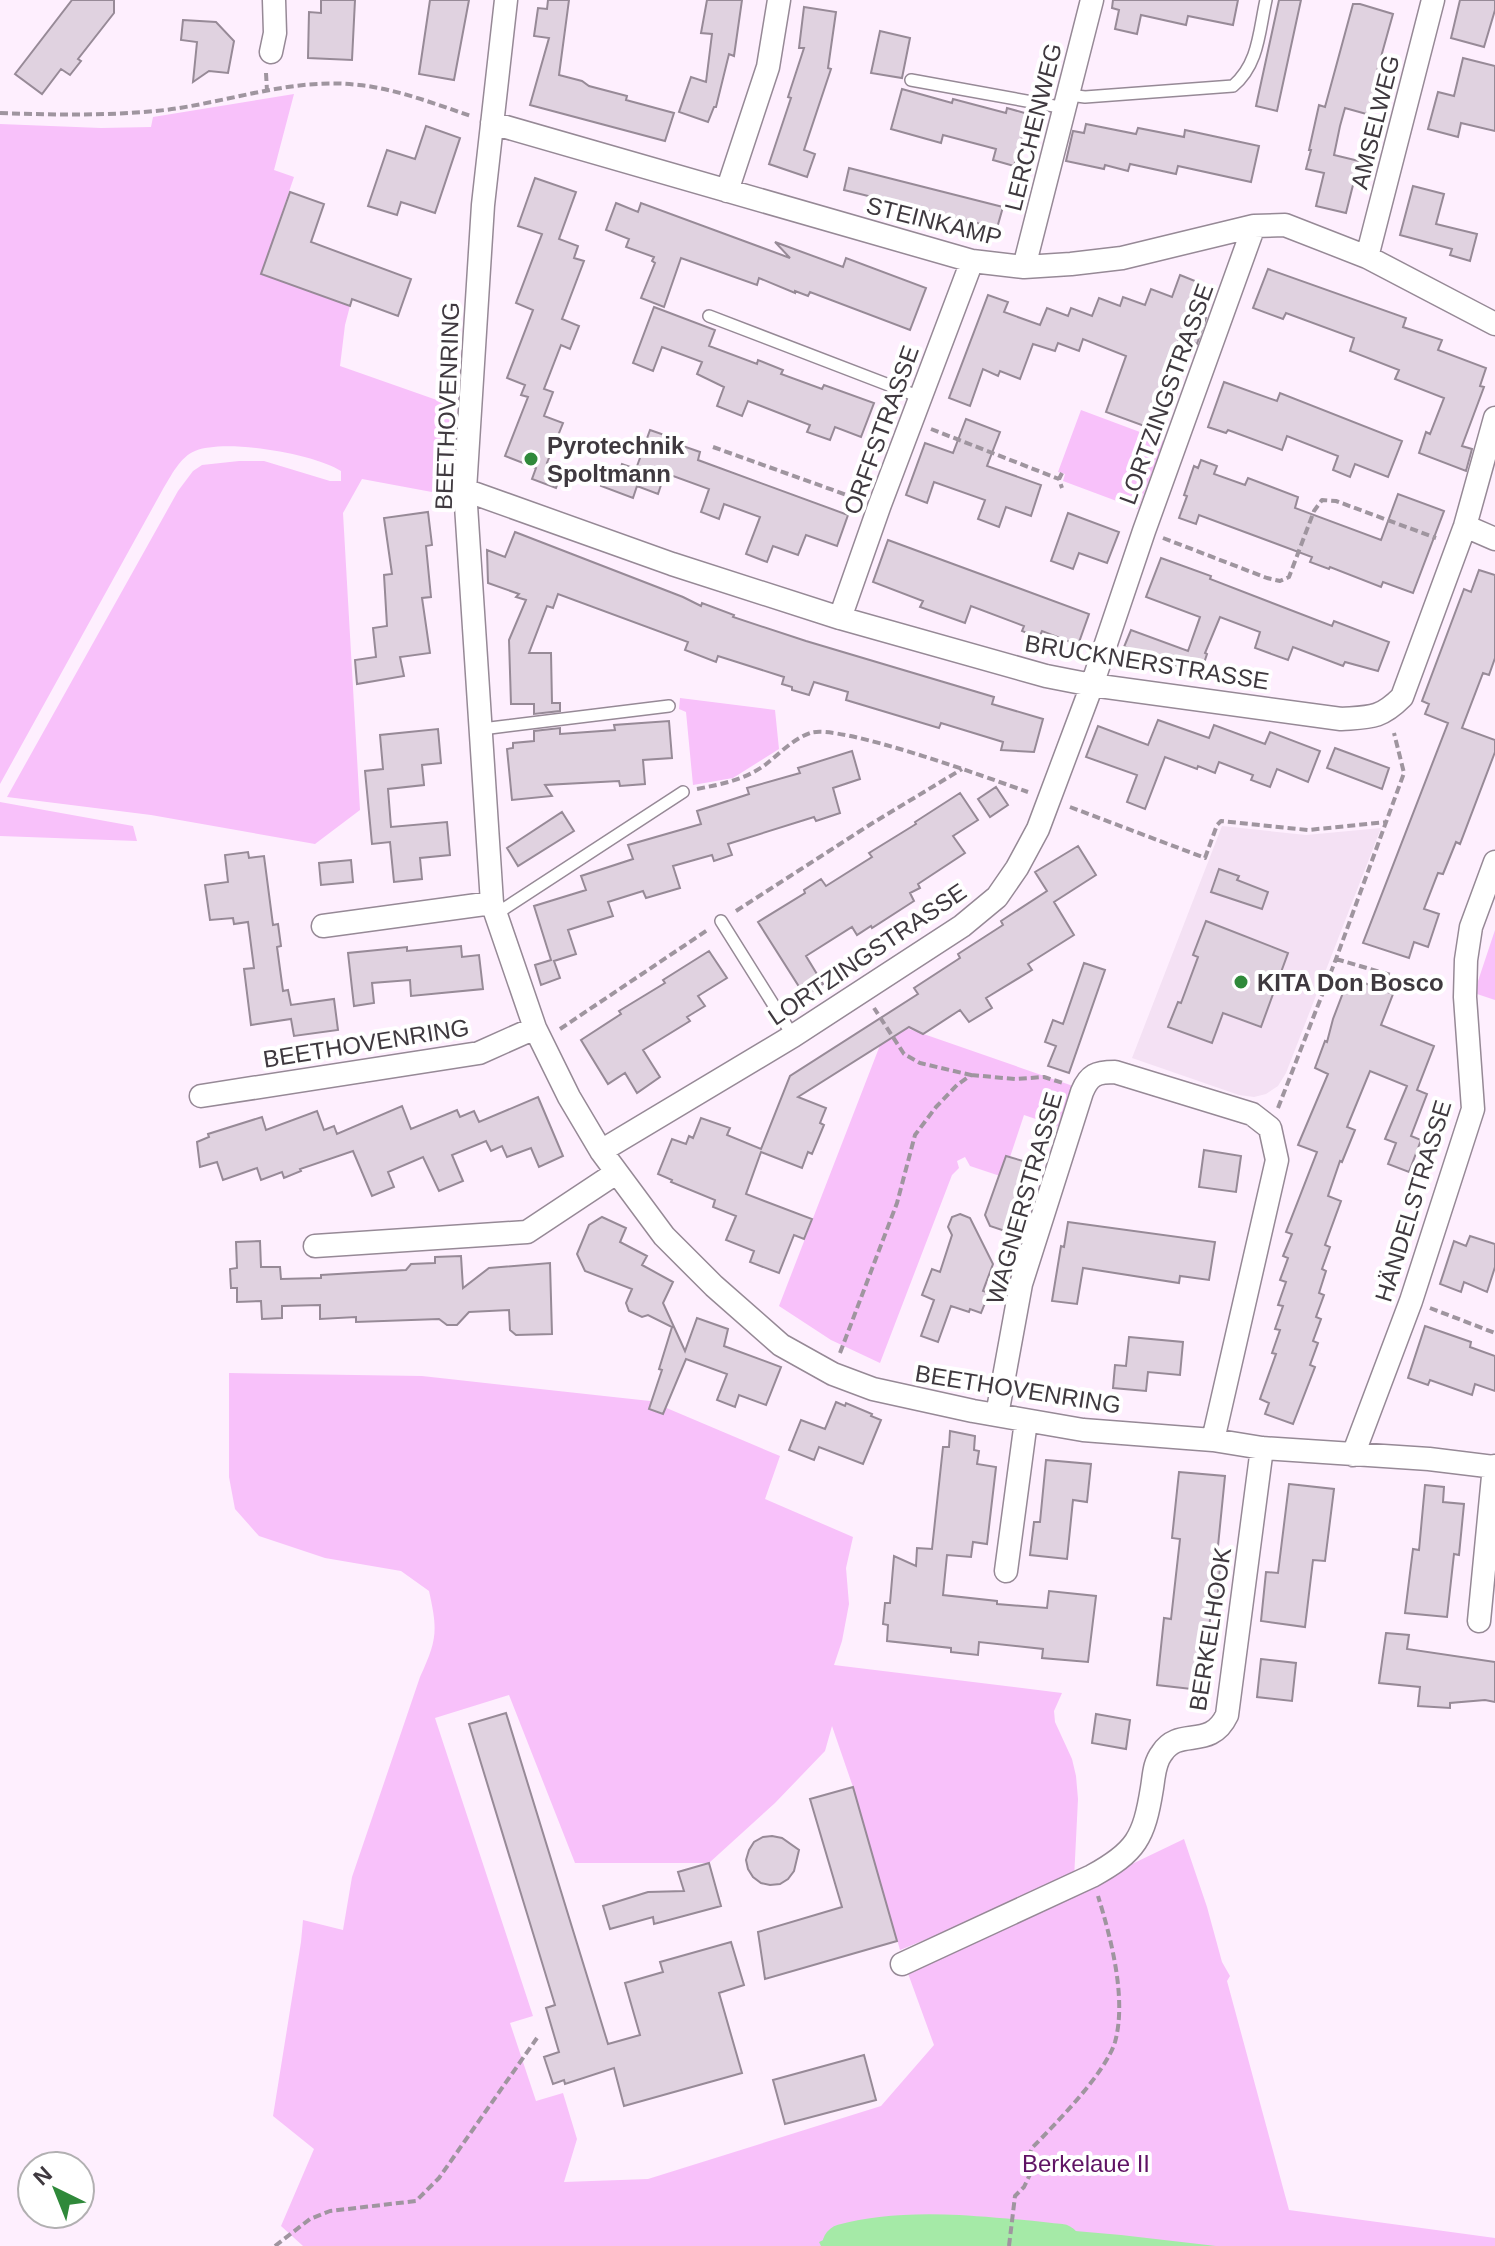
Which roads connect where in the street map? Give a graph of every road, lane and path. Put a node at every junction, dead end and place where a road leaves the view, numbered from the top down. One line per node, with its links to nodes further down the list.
1 (274, 0): 7 (street)
2 (779, 0): 12 (street)
3 (1092, 0): 9 (street, LERCHENWEG)
4 (1266, 0): 9 (lane)
5 (1433, 0): 14 (street, AMSELWEG)
6 (506, 4): 11 (street, BEETHOVENRING)
7 (271, 52)
8 (911, 80): 9 (lane)
9 (1067, 102): 16 (street, LERCHENWEG)
10 (0, 113): 11 (path)
11 (492, 123): 12 (street, STEINKAMP); 24 (street, BEETHOVENRING)
12 (727, 191): 15 (street, STEINKAMP)
13 (1254, 226): 14 (street, STEINKAMP); 16 (street, STEINKAMP); 26 (street, LORTZINGSTRASSE)
14 (1367, 257): 18 (street, STEINKAMP)
15 (972, 261): 16 (street, STEINKAMP); 19 (street, ORFFSTRASSE)
16 (1024, 267)
17 (709, 316): 19 (lane)
18 (1495, 324)
19 (920, 397): 21 (street, ORFFSTRASSE)
20 (1495, 418): 27 (street)
21 (911, 421): 23 (path); 25 (street, ORFFSTRASSE)
22 (713, 447): 25 (path)
23 (1062, 488)
24 (465, 490): 29 (street, BRUCKNERSTRASSE); 33 (street, BEETHOVENRING)
25 (879, 507): 29 (street, ORFFSTRASSE)
26 (1144, 531): 27 (path); 30 (street, LORTZINGSTRASSE)
27 (1461, 536): 28 (street); 32 (street)
28 (1495, 539)
29 (840, 618): 30 (street, BRUCKNERSTRASSE)
30 (1092, 685): 32 (street, BRUCKNERSTRASSE); 36 (street, LORTZINGSTRASSE)
31 (669, 706): 33 (lane)
32 (1388, 711): 37 (path)
33 (482, 729): 39 (street, BEETHOVENRING)
34 (962, 769): 35 (path); 36 (path); 40 (path)
35 (683, 792): 39 (lane)
36 (1050, 799): 37 (path); 43 (street, LORTZINGSTRASSE)
37 (1387, 822): 42 (path)
38 (1495, 862): 44 (street, HÄNDELSTRASSE)
39 (494, 908): 41 (street); 45 (street, BEETHOVENRING)
40 (721, 921): 45 (path); 46 (lane)
41 (323, 926)
42 (1336, 959): 44 (path); 50 (path)
43 (864, 991): 46 (street, LORTZINGSTRASSE); 47 (path)
44 (1465, 997): 54 (street, HÄNDELSTRASSE)
45 (538, 1035): 49 (street, BEETHOVENRING); 51 (street, BEETHOVENRING)
46 (793, 1036): 51 (street, LORTZINGSTRASSE)
47 (971, 1075): 48 (path); 56 (path)
48 (1082, 1092): 50 (street, WAGNERSTRASSE); 57 (street, WAGNERSTRASSE)
49 (201, 1096)
50 (1270, 1128): 59 (street)
51 (601, 1151): 52 (street, BEETHOVENRING)
52 (616, 1173): 53 (street); 56 (street, BEETHOVENRING)
53 (315, 1246)
54 (1411, 1301): 55 (path); 61 (street, HÄNDELSTRASSE)
55 (1495, 1333)
56 (833, 1374): 57 (street, BEETHOVENRING)
57 (997, 1415): 58 (street, BEETHOVENRING)
58 (1026, 1421): 59 (street, BEETHOVENRING); 63 (street)
59 (1213, 1440): 60 (street, BEETHOVENRING)
60 (1262, 1448): 61 (street, BEETHOVENRING); 65 (street, BERKELHOOK)
61 (1353, 1455): 62 (street, BEETHOVENRING)
62 (1494, 1466): 64 (street)
63 (1006, 1571)
64 (1479, 1621)
65 (1092, 1876): 66 (street, BERKELHOOK); 69 (path)
66 (902, 1964)
67 (537, 2038): 68 (path)
68 (275, 2246)
69 (1009, 2246)

